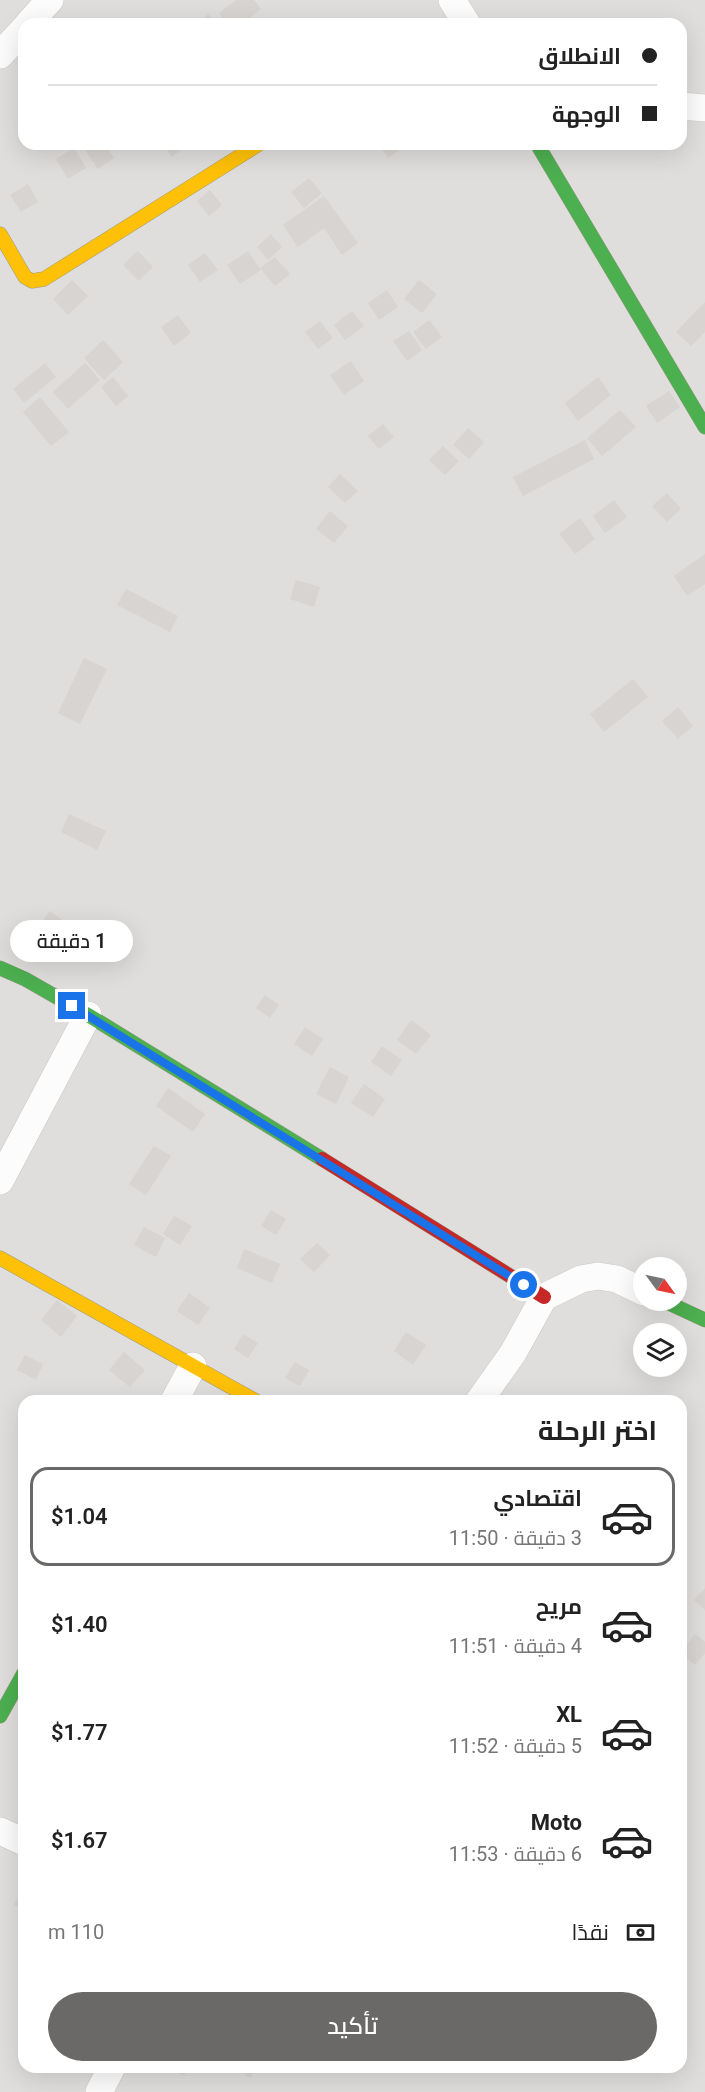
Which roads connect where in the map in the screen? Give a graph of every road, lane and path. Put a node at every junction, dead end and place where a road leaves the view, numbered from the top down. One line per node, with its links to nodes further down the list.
1 (50, 0): 3 (street)
2 (453, 0): 4 (street)
3 (34, 18)
4 (463, 18)
5 (18, 36): 6 (street)
6 (0, 55)
7 (687, 106): 8 (street)
8 (705, 108)
9 (249, 150): 11 (street)
10 (541, 150): 12 (street)
11 (0, 234)
12 (705, 428)
13 (0, 968): 14 (street)
14 (88, 1015): 15 (street); 18 (street)
15 (0, 1181)
16 (0, 1258): 21 (street)
17 (633, 1287): 18 (street)
18 (544, 1297): 24 (street)
19 (686, 1311): 20 (street)
20 (705, 1320)
21 (193, 1366): 22 (street); 23 (street)
22 (177, 1395)
23 (245, 1395)
24 (483, 1395)
25 (18, 1684): 26 (street)
26 (0, 1716)
27 (0, 1831): 28 (street)
28 (18, 1839)
29 (109, 2073): 30 (street)
30 (99, 2092)

